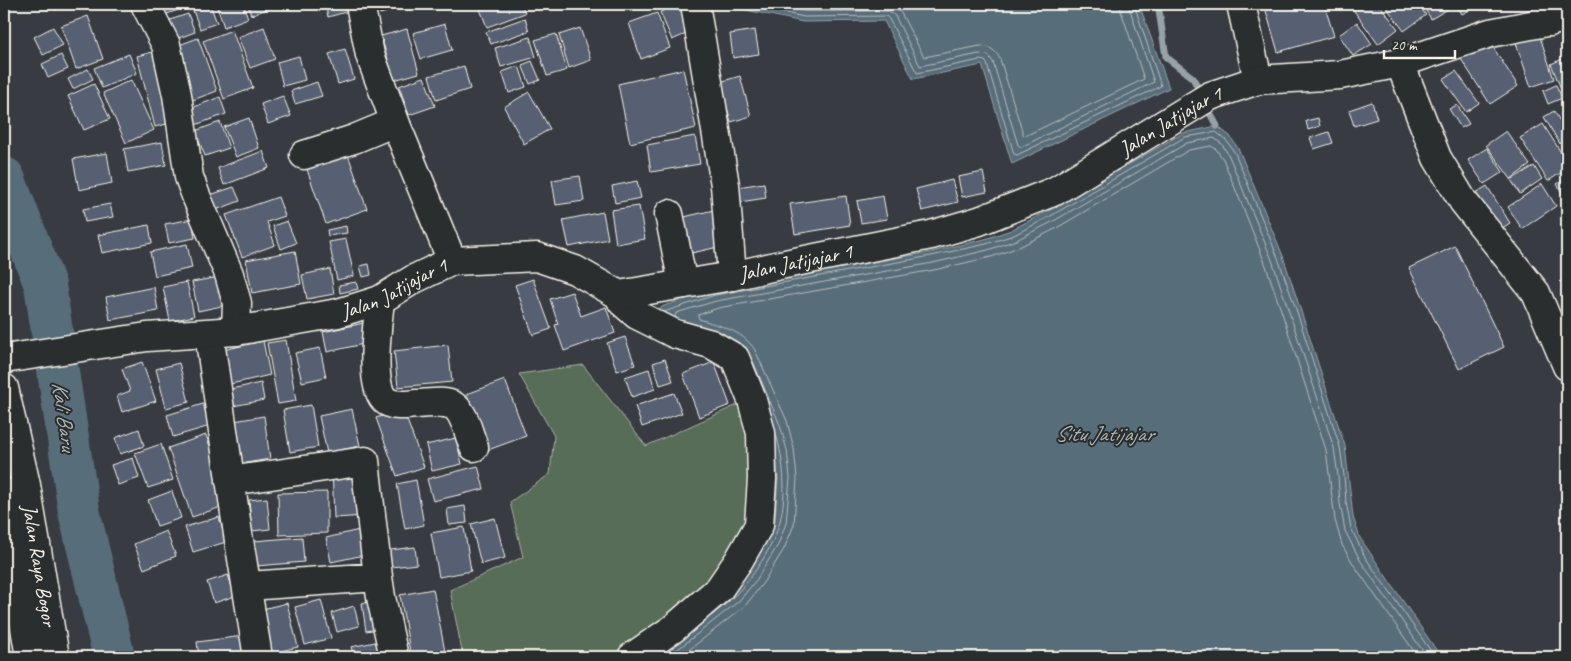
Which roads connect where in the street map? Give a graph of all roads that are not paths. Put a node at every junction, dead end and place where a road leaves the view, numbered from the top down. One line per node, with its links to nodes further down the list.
1 (145, 4): 16 (main road)
2 (360, 4): 8 (main road)
3 (696, 4): 12 (main road)
4 (1241, 4): 7 (main road)
5 (1554, 15): 6 (main road, Jalan Jatijajar 1)
6 (1400, 64): 7 (main road, Jalan Jatijajar 1); 19 (main road)
7 (1258, 80): 12 (main road, Jalan Jatijajar 1)
8 (395, 122): 9 (main road); 11 (main road)
9 (304, 155)
10 (669, 214): 13 (main road)
11 (452, 261): 14 (main road, Jalan Jatijajar 1); 15 (main road, Jalan Jatijajar 1)
12 (732, 276): 13 (main road, Jalan Jatijajar 1)
13 (683, 284): 14 (main road, Jalan Jatijajar 1)
14 (619, 295): 30 (main road)
15 (380, 300): 16 (main road, Jalan Jatijajar 1); 21 (main road)
16 (236, 331): 17 (main road, Jalan Jatijajar 1)
17 (209, 334): 18 (main road, Jalan Jatijajar 1); 22 (main road)
18 (14, 358)
19 (1567, 366)
20 (4, 388): 23 (main road, Jalan Raya Bogor)
21 (474, 447)
22 (230, 481): 24 (main road); 25 (main road)
23 (12, 503): 26 (main road, Jalan Raya Bogor); 27 (main road, Jalan Raya Bogor)
24 (378, 577): 25 (main road); 29 (main road)
25 (247, 586): 28 (main road)
26 (30, 657)
27 (55, 657)
28 (258, 657)
29 (394, 657)
30 (632, 657)

